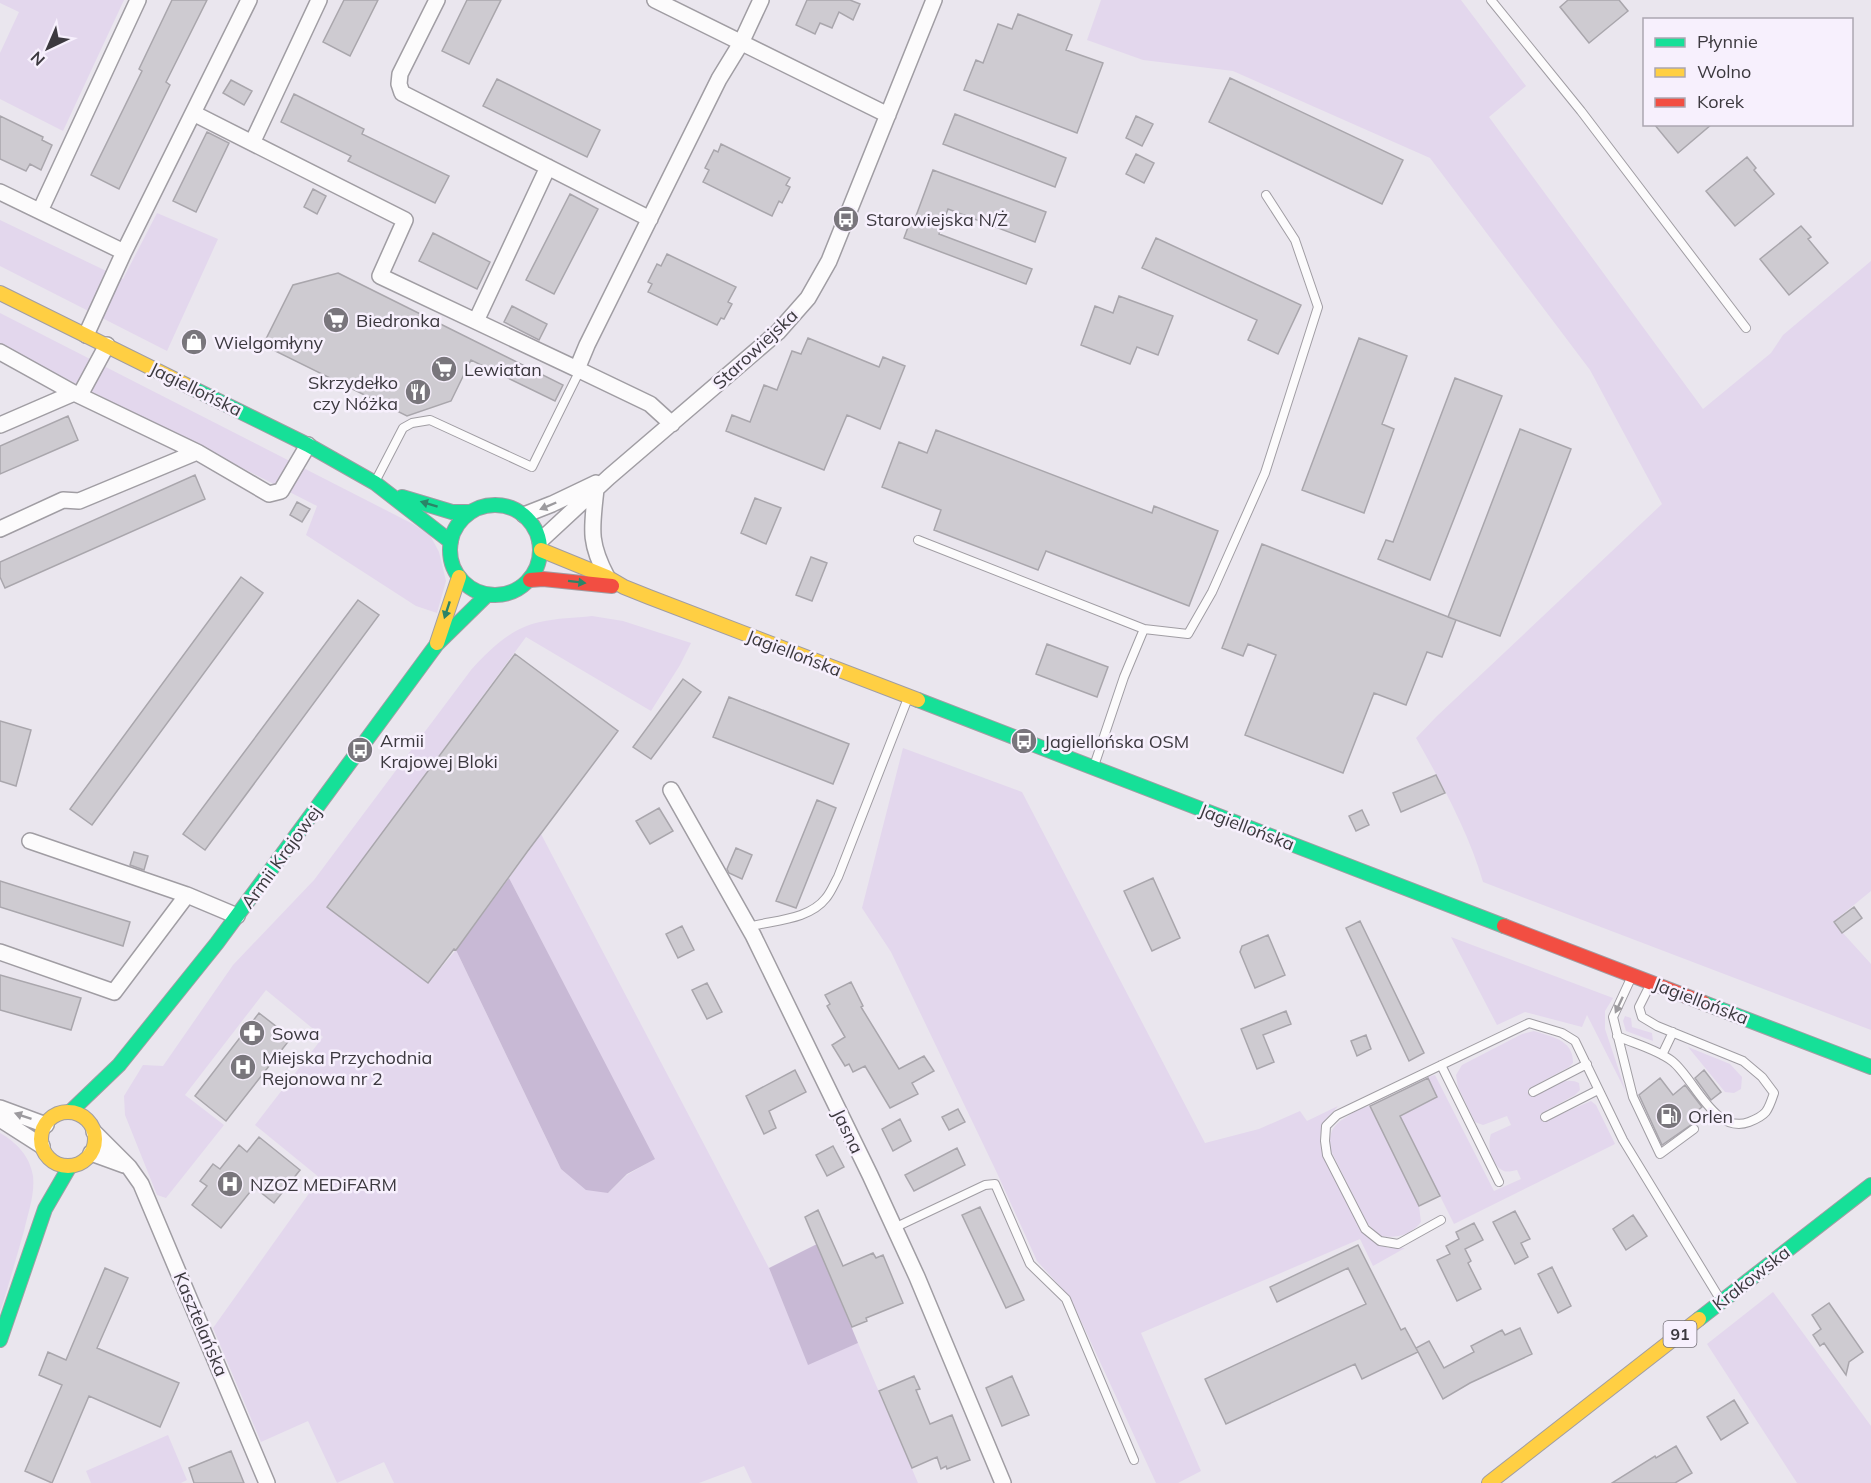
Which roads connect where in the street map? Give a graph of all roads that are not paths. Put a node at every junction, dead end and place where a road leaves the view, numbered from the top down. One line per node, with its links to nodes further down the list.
1 (138, 0): 16 (street)
2 (249, 0): 10 (street)
3 (319, 0): 12 (street)
4 (437, 0): 13 (street)
5 (655, 0): 9 (street)
6 (761, 0): 9 (street)
7 (934, 0): 11 (street, Starowiejska)
8 (1491, 0): 21 (lane)
9 (741, 43): 11 (street); 17 (street)
10 (193, 113): 12 (street); 18 (street)
11 (888, 116): 27 (street, Starowiejska)
12 (253, 141): 20 (street)
13 (548, 167): 17 (street); 20 (street)
14 (0, 192): 16 (street)
15 (1266, 195): 46 (lane)
16 (40, 211): 18 (street)
17 (650, 219): 25 (street)
18 (124, 252): 22 (street)
19 (0, 293): 22 (street, Jagiellońska)
20 (476, 321): 25 (street)
21 (1746, 328)
22 (86, 335): 23 (street, Jagiellońska)
23 (107, 345): 26 (street); 29 (street, Jagiellońska)
24 (0, 352): 26 (street)
25 (579, 369): 27 (street); 32 (lane)
26 (77, 394): 28 (street); 30 (street)
27 (672, 424): 31 (street, Starowiejska)
28 (0, 425)
29 (309, 446): 30 (street); 32 (street, Jagiellońska)
30 (197, 452): 37 (street)
31 (609, 477): 33 (street, Starowiejska); 36 (street, one-way to 36)
32 (375, 483): 34 (street, Jagiellońska)
33 (596, 489): 40 (street, Starowiejska); 42 (street)
34 (388, 492): 35 (street, Jagiellońska, one-way to 34); 39 (street, Jagiellońska)
35 (470, 512): 36 (street); 39 (street)
36 (524, 515): 40 (street)
37 (0, 529)
38 (918, 540): 46 (lane)
39 (451, 542): 41 (street)
40 (541, 546): 42 (street, Jagiellońska); 43 (street)
41 (459, 577): 45 (street); 47 (street, Armii Krajowej, one-way to 47)
42 (608, 577): 44 (street, Jagiellońska)
43 (530, 580): 44 (street, Jagiellońska, one-way to 44); 45 (street)
44 (624, 587): 48 (street, Jagiellońska)
45 (487, 595): 47 (street, Armii Krajowej)
46 (1144, 629): 49 (lane)
47 (437, 644): 53 (street, Armii Krajowej)
48 (908, 697): 49 (street, Jagiellońska); 54 (lane)
49 (1094, 768): 56 (street, Jagiellońska)
50 (671, 790): 54 (street, Jasna)
51 (30, 842): 52 (street)
52 (187, 895): 53 (street); 55 (street)
53 (237, 916): 62 (street, Armii Krajowej)
54 (748, 927): 82 (street, Jasna)
55 (0, 952)
56 (1633, 975): 57 (street, Jagiellońska); 59 (lane, one-way to 59)
57 (1651, 982): 58 (lane); 64 (street, Jagiellońska)
58 (1673, 1032): 60 (lane); 60 (lane)
59 (1617, 1036): 60 (lane); 73 (lane)
60 (1662, 1055)
61 (1587, 1064): 63 (lane); 65 (lane); 66 (lane)
62 (119, 1065): 68 (street, Armii Krajowej); 69 (street, Armii Krajowej)
63 (1441, 1065): 78 (lane); 81 (lane)
64 (1871, 1067)
65 (1598, 1090): 70 (lane); 83 (lane)
66 (1533, 1092)
67 (0, 1108): 72 (street, one-way to 67)
68 (70, 1113): 69 (street); 72 (street)
69 (93, 1117): 75 (street); 77 (street, Kasztelańska)
70 (1545, 1117)
71 (0, 1119): 74 (street)
72 (46, 1125): 74 (street)
73 (1694, 1129)
74 (46, 1152): 76 (street); 80 (street)
75 (91, 1153): 76 (street); 77 (street)
76 (70, 1166): 80 (street)
77 (129, 1167): 86 (street, Kasztelańska)
78 (1498, 1182)
79 (1871, 1185): 83 (street, Krakowska / 91)
80 (45, 1209): 84 (street)
81 (1441, 1220)
82 (894, 1228): 85 (lane); 87 (street, Jasna)
83 (1722, 1301): 88 (street, Krakowska / 91)
84 (0, 1340)
85 (1134, 1460)
86 (267, 1483)
87 (1003, 1483)
88 (1489, 1483)

